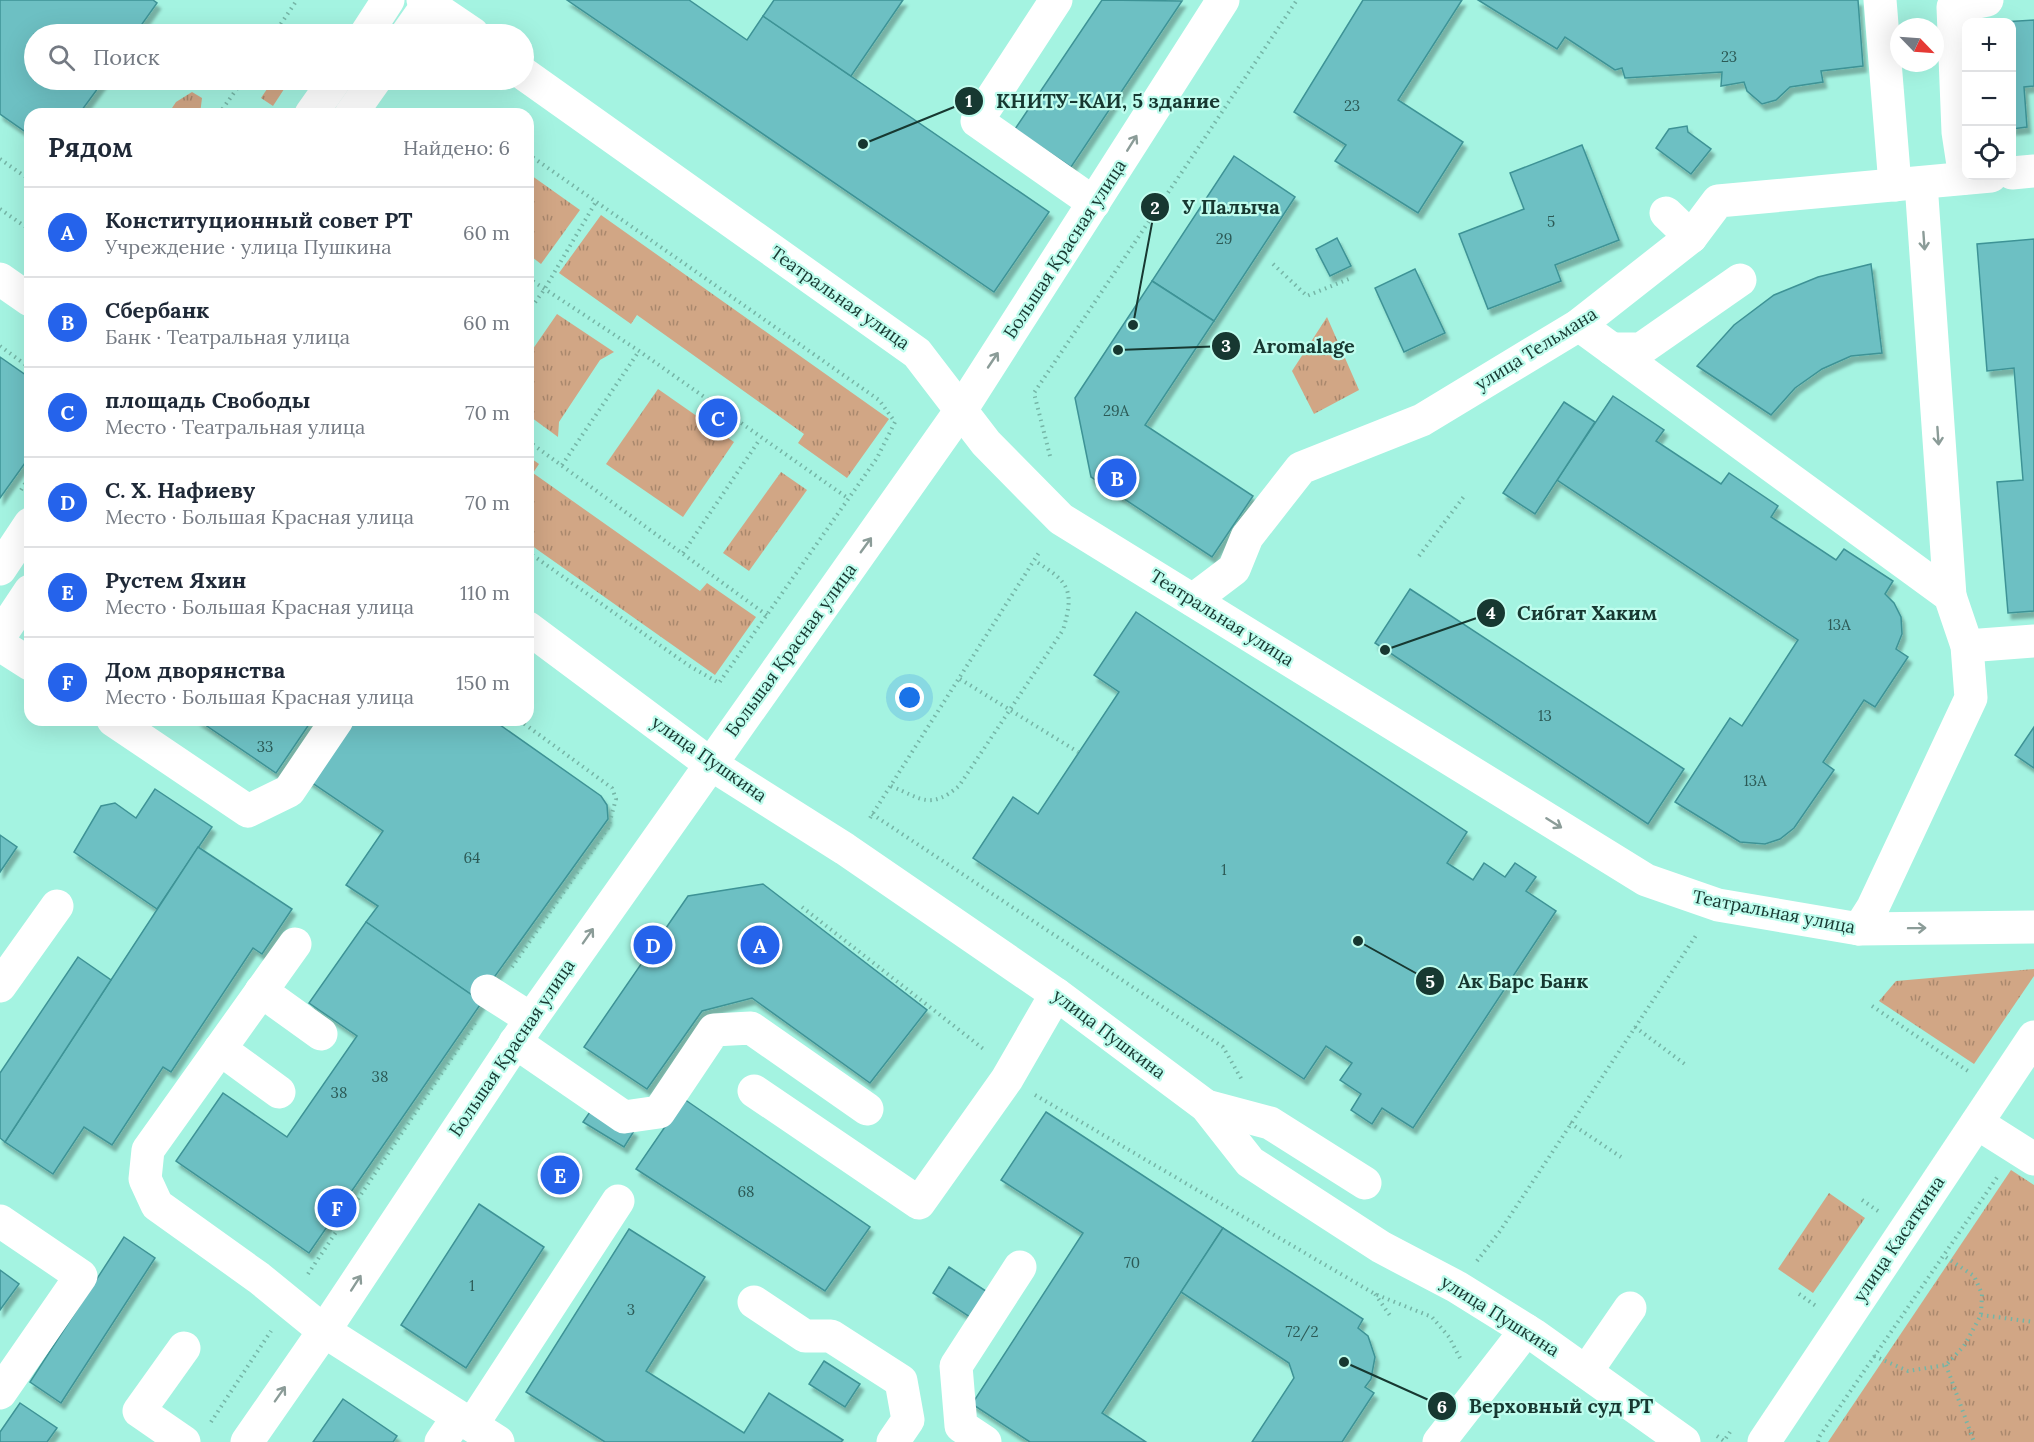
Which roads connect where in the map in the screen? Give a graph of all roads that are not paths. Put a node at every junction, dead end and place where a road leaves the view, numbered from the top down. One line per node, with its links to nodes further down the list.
1 (388, 0): 7 (street)
2 (1056, 0): 20 (street)
3 (1223, 0): 20 (street, Большая Красная улица, one-way to 3)
4 (1880, 0): 19 (street)
5 (1987, 0): 15 (street)
6 (428, 1): 8 (street); 9 (street)
7 (372, 24)
8 (413, 24)
9 (459, 24)
10 (534, 81): 28 (street, Театральная улица)
11 (328, 90): 13 (street)
12 (368, 90): 14 (street)
13 (315, 108)
14 (355, 108)
15 (1962, 141)
16 (2034, 171): 17 (street)
17 (2016, 173)
18 (1962, 179): 19 (street, улица Тельмана)
19 (1908, 184): 22 (street, улица Тельмана); 29 (street, one-way to 29)
20 (1094, 203): 28 (street, Большая Красная улица, one-way to 20)
21 (1666, 213): 22 (street)
22 (1691, 237): 26 (street, улица Тельмана)
23 (0, 279): 25 (street)
24 (1740, 280): 27 (street)
25 (24, 296)
26 (1579, 325): 27 (street); 31 (street, улица Тельмана)
27 (1612, 349): 29 (street)
28 (961, 410): 31 (street, Театральная улица); 40 (street, Большая Красная улица, one-way to 28)
29 (1950, 596): 36 (street)
30 (24, 600): 33 (street)
31 (1193, 600): 43 (street, Театральная улица, one-way to 43)
32 (534, 632): 40 (street, улица Пушкина)
33 (0, 636)
34 (2034, 641): 36 (street)
35 (0, 645): 37 (street)
36 (1967, 646): 43 (street)
37 (24, 660)
38 (122, 726): 39 (street)
39 (333, 726)
40 (709, 763): 48 (street, улица Пушкина); 49 (street, Большая Красная улица, one-way to 40)
41 (57, 906): 45 (street)
42 (2034, 927): 43 (street, Театральная улица, one-way to 42)
43 (1859, 929)
44 (295, 944): 46 (street)
45 (0, 986)
46 (261, 991): 50 (street); 52 (street)
47 (490, 993): 49 (street)
48 (1056, 994): 53 (street); 55 (street, улица Пушкина)
49 (523, 1030): 56 (street); 66 (street, Большая Красная улица, one-way to 49)
50 (321, 1034)
51 (2034, 1037): 57 (street, улица Касаткина)
52 (220, 1049): 54 (street); 66 (street)
53 (754, 1091)
54 (279, 1092)
55 (1206, 1106): 59 (street); 65 (street, улица Пушкина)
56 (867, 1109)
57 (1977, 1123): 58 (street); 77 (street, улица Касаткина)
58 (2034, 1159)
59 (1365, 1183)
60 (618, 1202): 70 (street)
61 (0, 1221): 69 (street)
62 (1020, 1267): 75 (street)
63 (754, 1302): 73 (street)
64 (1630, 1308): 68 (street)
65 (1522, 1316): 68 (street, улица Пушкина); 76 (street)
66 (324, 1331): 70 (street); 74 (street, Большая Красная улица, one-way to 66)
67 (184, 1348): 71 (street)
68 (1586, 1372): 72 (street, улица Пушкина)
69 (0, 1393)
70 (467, 1432)
71 (194, 1437)
72 (1699, 1438)
73 (900, 1440)
74 (247, 1442)
75 (985, 1442)
76 (1440, 1442)
77 (1764, 1442)

